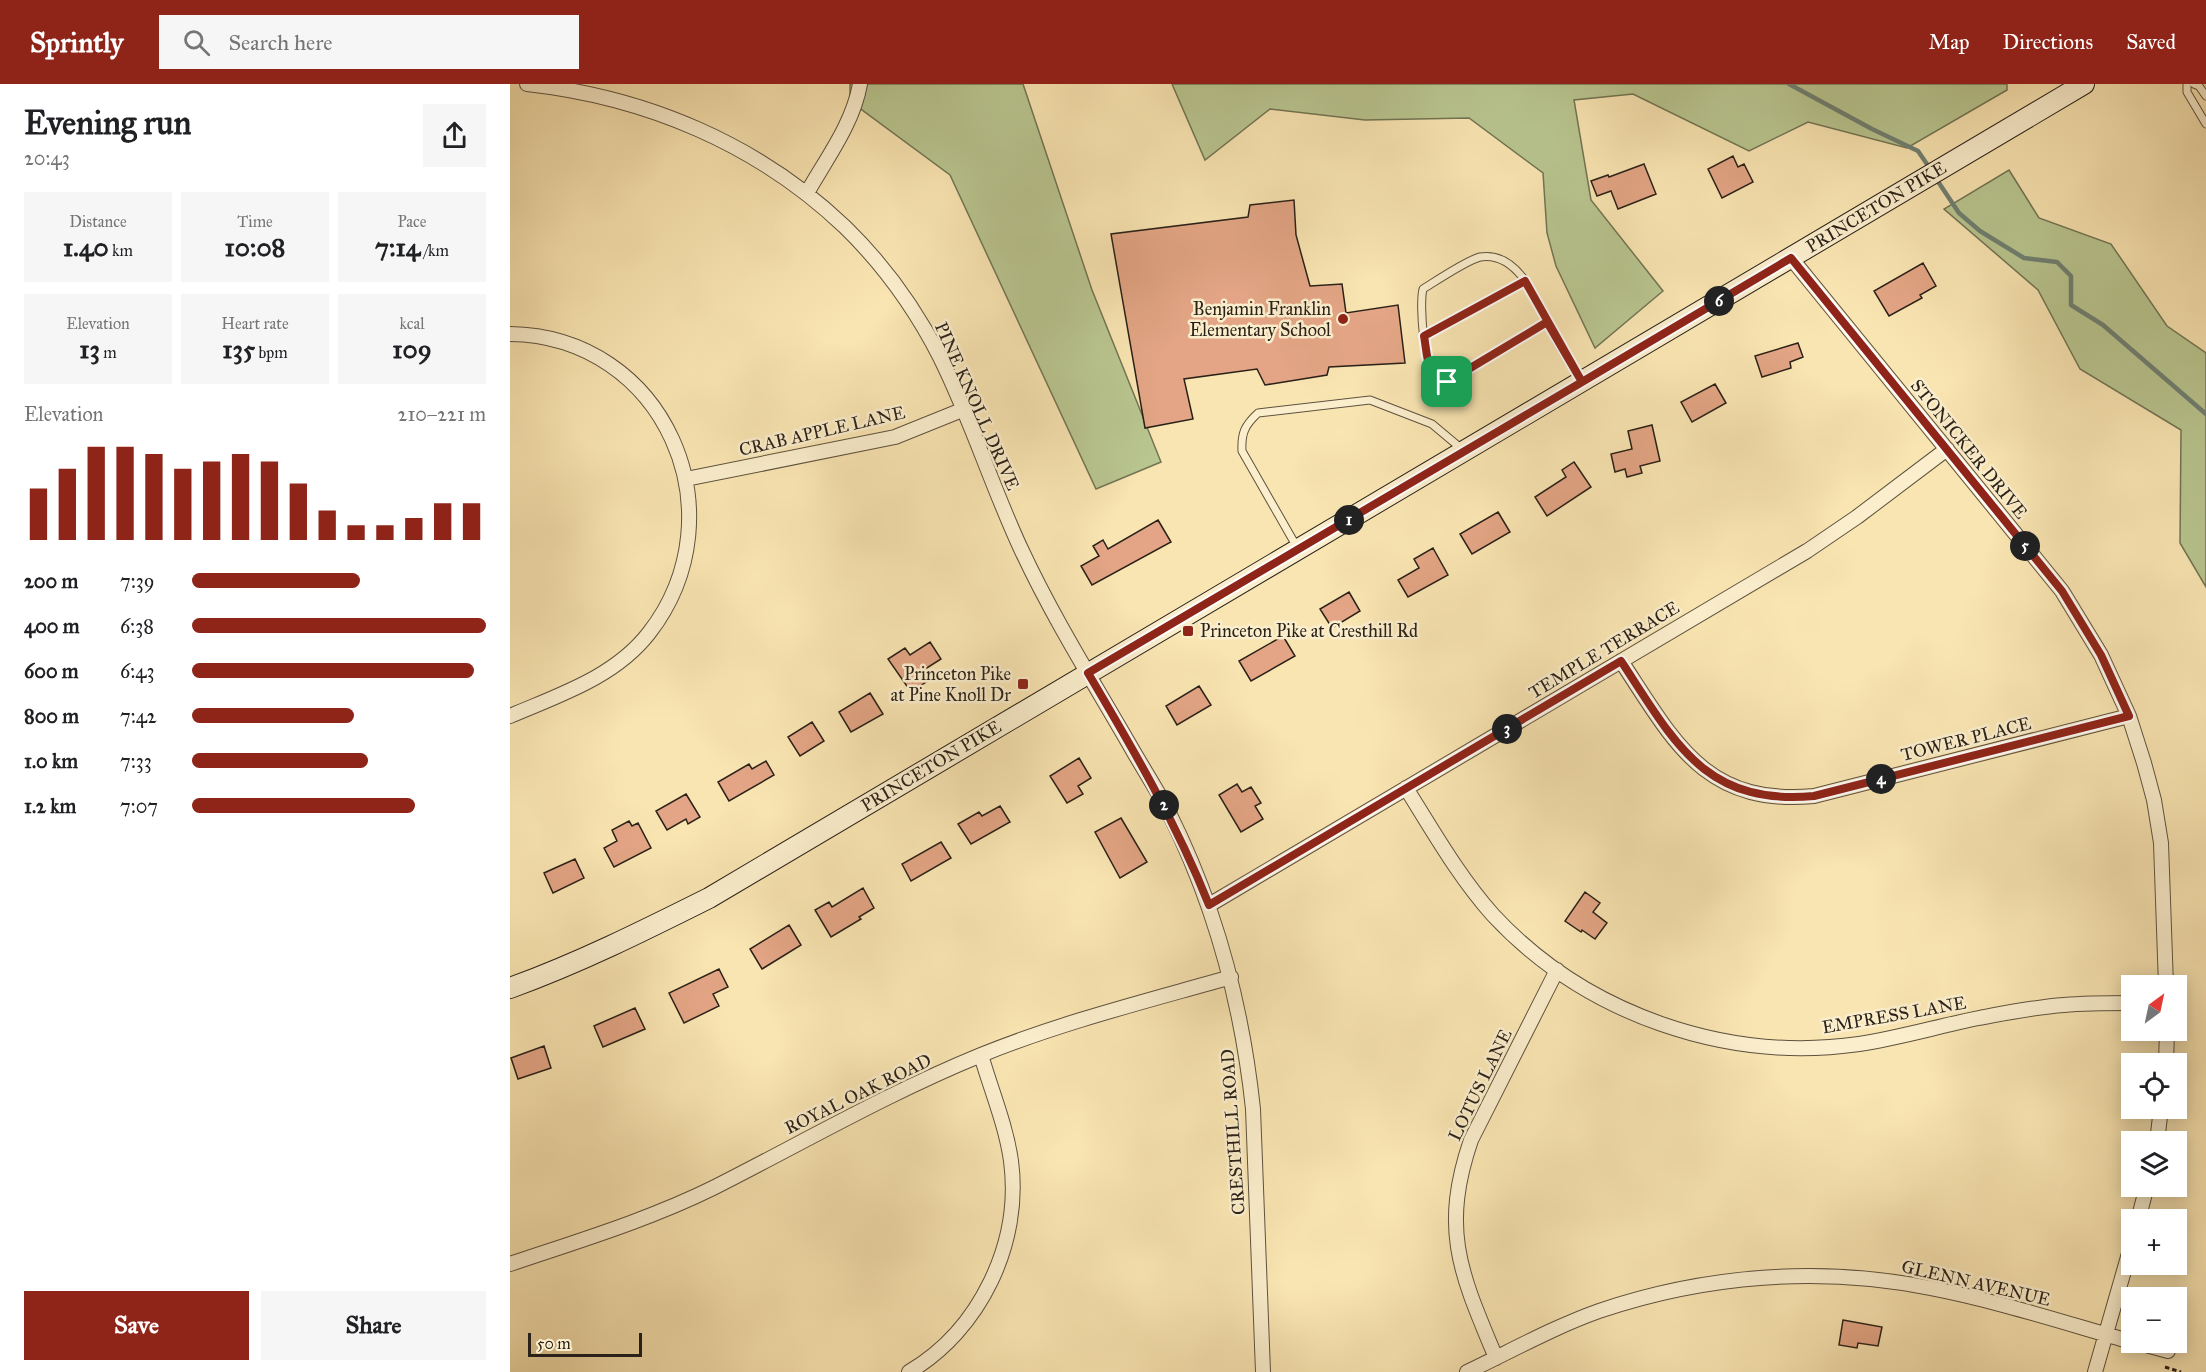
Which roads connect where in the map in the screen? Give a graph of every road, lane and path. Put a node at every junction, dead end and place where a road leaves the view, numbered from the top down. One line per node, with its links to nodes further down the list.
1 (526, 84): 8 (street, PINE KNOLL DRIVE)
2 (860, 84): 8 (street)
3 (2084, 84): 9 (main road, PRINCETON PIKE)
4 (2187, 84): 7 (lane)
5 (2194, 84): 6 (lane)
6 (2206, 96)
7 (2206, 124)
8 (807, 193): 15 (street, PINE KNOLL DRIVE)
9 (1791, 258): 14 (main road, PRINCETON PIKE); 16 (street, STONICKER DRIVE)
10 (1525, 281): 11 (lane); 13 (lane); 13 (lane)
11 (1547, 322): 13 (lane); 14 (lane)
12 (510, 334): 18 (street)
13 (1424, 336)
14 (1582, 382): 17 (main road, PRINCETON PIKE)
15 (962, 410): 18 (street, CRAB APPLE LANE); 21 (street, PINE KNOLL DRIVE)
16 (1947, 449): 20 (street, TEMPLE TERRACE); 23 (street, STONICKER DRIVE)
17 (1465, 451): 19 (main road, PRINCETON PIKE); 19 (lane)
18 (686, 479): 22 (street)
19 (1298, 549): 21 (main road, PRINCETON PIKE)
20 (1621, 661): 23 (street, TOWER PLACE); 24 (street, TEMPLE TERRACE)
21 (1088, 673): 25 (street, CRESTHILL ROAD); 29 (main road, PRINCETON PIKE)
22 (510, 716)
23 (2129, 716): 27 (street, STONICKER DRIVE)
24 (1406, 789): 25 (street, TEMPLE TERRACE); 26 (street, EMPRESS LANE)
25 (1209, 905): 28 (street, CRESTHILL ROAD)
26 (1557, 970): 30 (street, EMPRESS LANE); 36 (street, LOTUS LANE)
27 (2166, 975)
28 (1231, 977): 31 (street, ROYAL OAK ROAD); 39 (street, CRESTHILL ROAD)
29 (510, 988)
30 (2121, 1003)
31 (981, 1055): 32 (street, ROYAL OAK ROAD); 38 (street)
32 (510, 1264)
33 (2123, 1275): 34 (street)
34 (2106, 1335): 35 (street, GLENN AVENUE); 36 (street, GLENN AVENUE); 41 (street)
35 (2121, 1339)
36 (1496, 1358): 40 (street, GLENN AVENUE)
37 (2165, 1368): 42 (path)
38 (909, 1372)
39 (1263, 1372)
40 (1467, 1372)
41 (2095, 1372)
42 (2181, 1372)

